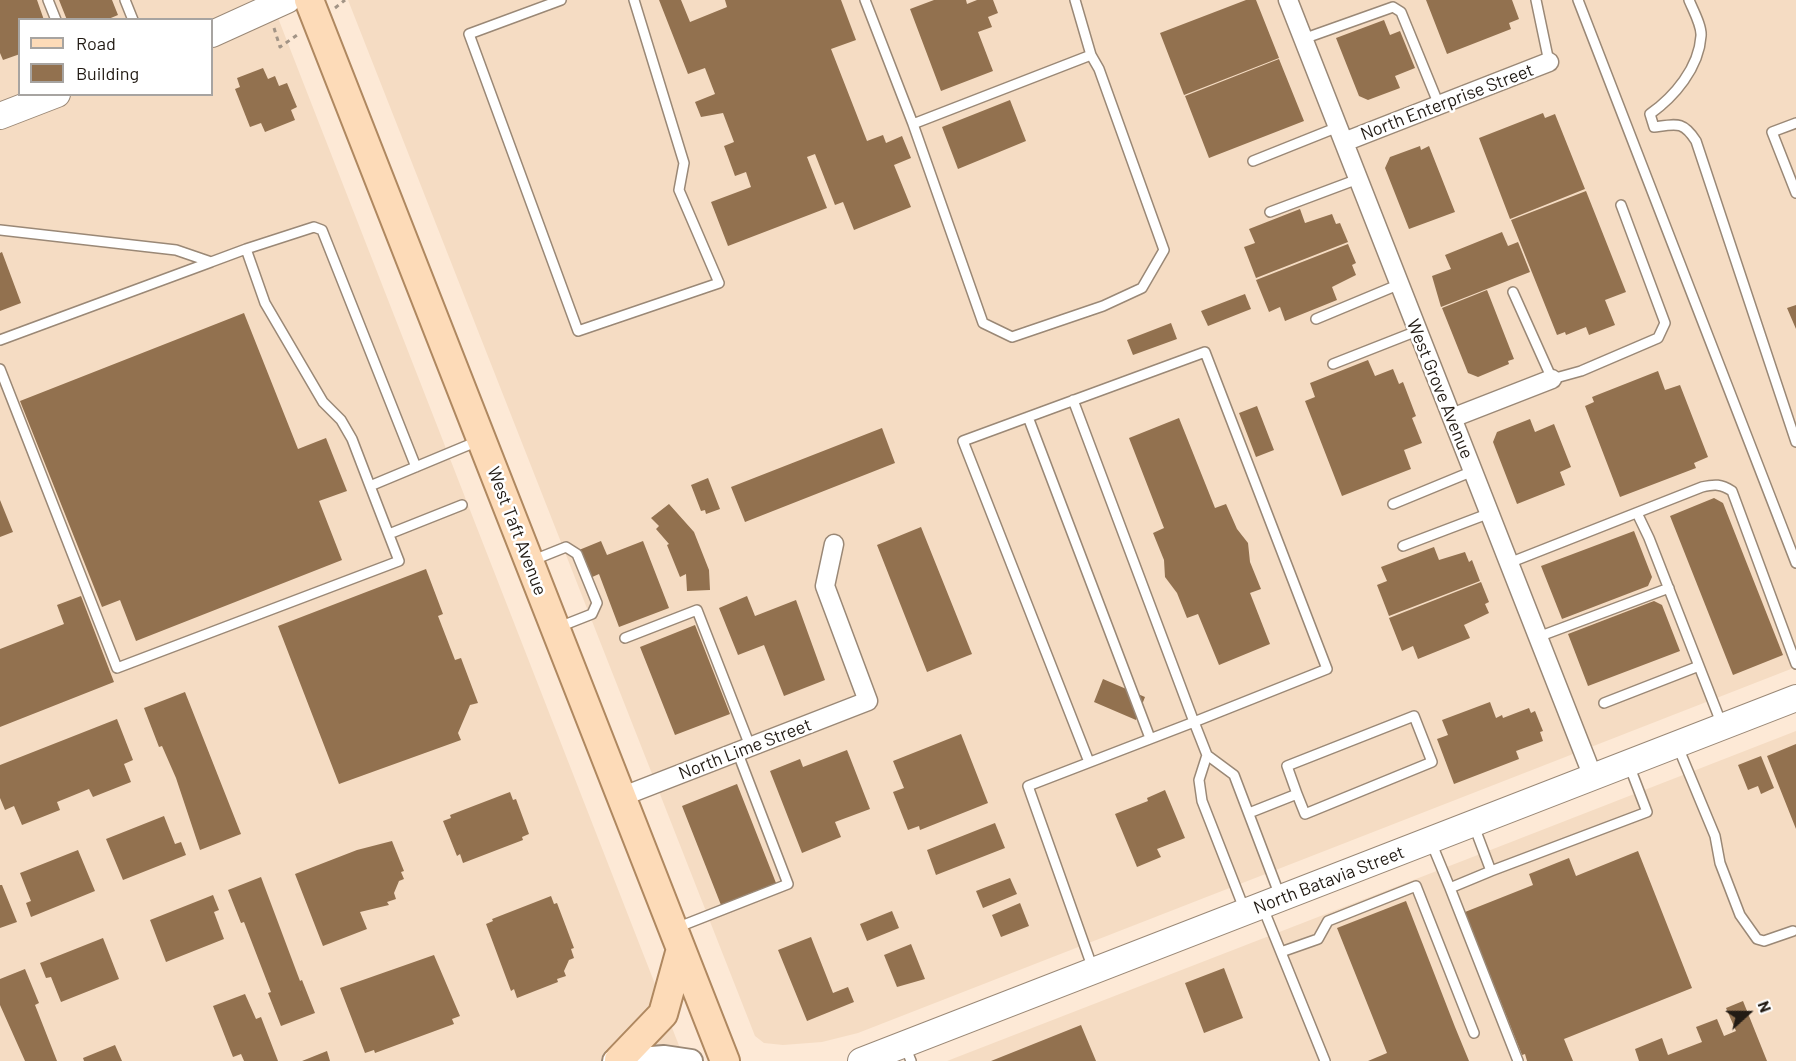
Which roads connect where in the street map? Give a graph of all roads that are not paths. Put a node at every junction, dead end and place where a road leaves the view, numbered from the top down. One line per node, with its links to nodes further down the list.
1 (48, 0): 13 (lane)
2 (125, 0): 14 (lane)
3 (287, 0): 15 (main road)
4 (309, 0): 44 (main road, West Taft Avenue)
5 (561, 0): 6 (lane)
6 (633, 0)
7 (865, 0): 23 (lane)
8 (1075, 0): 17 (lane)
9 (1288, 0): 16 (street, West Grove Avenue)
10 (1536, 0): 18 (lane)
11 (1578, 0): 58 (lane)
12 (1689, 0): 45 (lane)
13 (55, 18)
14 (132, 18)
15 (213, 34)
16 (1303, 39): 20 (lane); 24 (street, West Grove Avenue)
17 (1091, 55): 23 (lane); 23 (lane)
18 (1549, 62): 20 (street, North Enterprise Street)
19 (52, 96): 21 (main road)
20 (1439, 105): 24 (street, North Enterprise Street)
21 (0, 116)
22 (1796, 123): 27 (lane)
23 (914, 124)
24 (1341, 135): 25 (lane); 26 (street, West Grove Avenue)
25 (1253, 161)
26 (1358, 179): 29 (lane); 33 (street, West Grove Avenue)
27 (1796, 193)
28 (1621, 205): 40 (lane)
29 (1270, 212)
30 (0, 230): 32 (lane)
31 (246, 249): 32 (lane); 46 (lane); 48 (lane)
32 (211, 262): 37 (lane)
33 (1400, 284): 35 (lane); 36 (street, West Grove Avenue)
34 (1513, 291): 40 (lane)
35 (1316, 319)
36 (1417, 331): 38 (lane); 43 (street, West Grove Avenue)
37 (0, 340)
38 (1333, 364)
39 (0, 369): 53 (lane)
40 (1552, 379): 43 (street)
41 (1073, 400): 42 (lane); 67 (lane); 67 (lane)
42 (1028, 417): 69 (lane); 73 (lane)
43 (1452, 418): 47 (street, West Grove Avenue)
44 (481, 440): 46 (lane); 56 (main road, West Taft Avenue)
45 (1796, 442)
46 (416, 467): 48 (lane)
47 (1473, 471): 49 (lane); 51 (street, West Grove Avenue)
48 (370, 486): 53 (lane)
49 (1393, 504)
50 (462, 505): 53 (lane)
51 (1490, 513): 55 (lane); 57 (street, West Grove Avenue)
52 (1637, 513): 57 (lane); 59 (lane); 63 (lane)
53 (388, 534)
54 (834, 544): 71 (street, North Lime Street)
55 (1403, 546)
56 (529, 562): 60 (main road, West Taft Avenue); 60 (lane)
57 (1509, 563): 61 (street, West Grove Avenue)
58 (1796, 563)
59 (1669, 588): 61 (lane); 64 (lane)
60 (555, 628): 77 (main road, West Taft Avenue)
61 (1538, 637): 75 (street, West Grove Avenue)
62 (625, 638): 71 (lane)
63 (1796, 664)
64 (1699, 666): 66 (lane); 68 (lane)
65 (1796, 698): 68 (main road, North Batavia Street)
66 (1604, 703)
67 (1194, 722): 69 (lane); 72 (lane)
68 (1722, 726): 70 (main road, North Batavia Street)
69 (1150, 738): 73 (lane)
70 (1677, 744): 74 (main road, North Batavia Street); 84 (lane)
71 (744, 748): 77 (street, North Lime Street); 85 (lane)
72 (1207, 755): 78 (lane); 83 (lane)
73 (1089, 762): 87 (lane)
74 (1629, 763): 75 (main road, North Batavia Street); 81 (lane)
75 (1593, 777): 79 (main road, North Batavia Street)
76 (1297, 794): 76 (lane); 78 (lane)
77 (621, 797): 85 (main road, West Taft Avenue)
78 (1249, 813): 83 (lane)
79 (1473, 824): 80 (main road, North Batavia Street); 81 (lane)
80 (1431, 840): 82 (lane); 83 (main road, North Batavia Street)
81 (1491, 871): 82 (lane)
82 (1450, 888): 95 (lane)
83 (1263, 905): 86 (lane); 87 (main road, North Batavia Street)
84 (1793, 931)
85 (677, 939): 90 (main road); 92 (main road, West Taft Avenue)
86 (1281, 952): 88 (lane); 94 (lane)
87 (1094, 971): 89 (main road, North Batavia Street)
88 (1474, 1033)
89 (908, 1053): 93 (main road, North Batavia Street)
90 (616, 1060): 91 (street)
91 (691, 1061)
92 (725, 1061)
93 (861, 1061)
94 (1325, 1061)
95 (1518, 1061)

